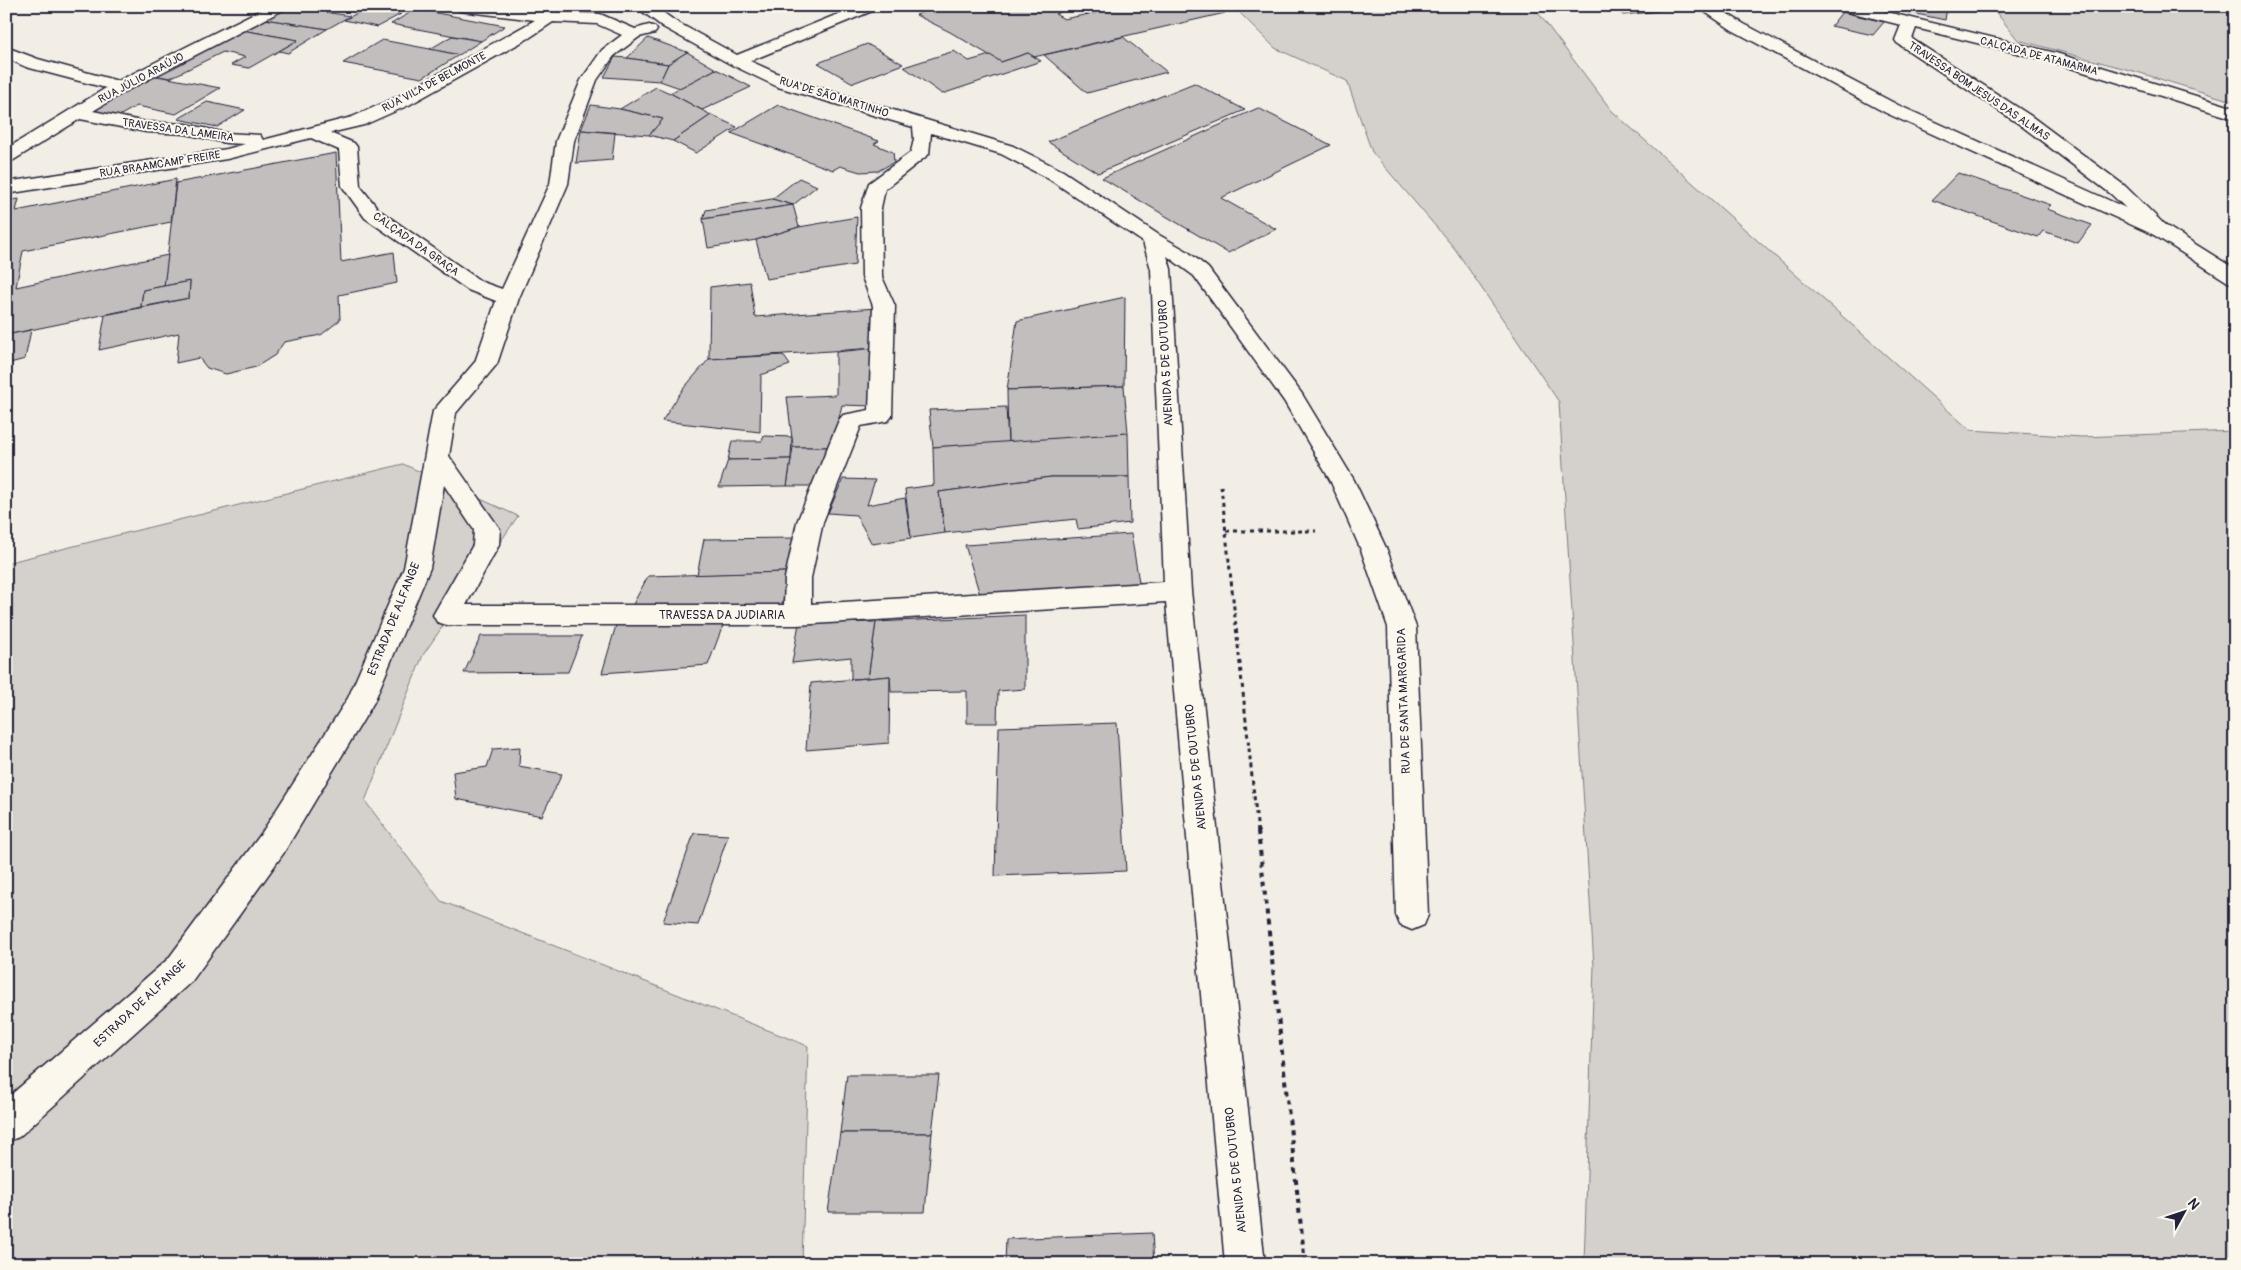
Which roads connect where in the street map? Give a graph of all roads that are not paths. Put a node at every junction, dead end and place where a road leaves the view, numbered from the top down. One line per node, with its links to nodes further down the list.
1 (280, 6): 15 (street, RUA JÚLIO ARAÚJO)
2 (460, 6): 8 (street)
3 (644, 6): 11 (street, RUA DE SÃO MARTINHO)
4 (872, 6): 14 (street)
5 (1704, 6): 22 (street)
6 (1842, 6): 10 (street, CALÇADA DE ATAMARMA)
7 (616, 10): 9 (street)
8 (550, 17): 9 (street); 19 (street, RUA VILA DE BELMONTE)
9 (600, 19): 12 (street)
10 (1910, 23): 17 (street, CALÇADA DE ATAMARMA); 22 (street, TRAVESSA BOM JESUS DAS ALMAS)
11 (669, 24): 12 (street); 14 (street, RUA DE SÃO MARTINHO)
12 (633, 34): 25 (street, ESTRADA DE ALFANGE)
13 (6, 52): 15 (street)
14 (736, 61): 18 (street, RUA DE SÃO MARTINHO)
15 (120, 87): 16 (street, RUA JÚLIO ARAÚJO)
16 (76, 114): 19 (street, TRAVESSA DA LAMEIRA); 20 (street, RUA JÚLIO ARAÚJO)
17 (2235, 114)
18 (921, 124): 23 (street, RUA DE SÃO MARTINHO); 28 (street)
19 (311, 132): 21 (street, RUA BRAAMCAMP FREIRE); 25 (street, CALÇADA DA GRAÇA)
20 (6, 157)
21 (6, 188)
22 (2161, 231): 24 (street)
23 (1152, 239): 27 (street, AVENIDA 5 DE OUTUBRO); 29 (street, RUA DE SANTA MARGARIDA)
24 (2235, 278)
25 (508, 298): 26 (street, ESTRADA DE ALFANGE)
26 (438, 458): 28 (street, TRAVESSA DA JUDIARIA); 30 (street, ESTRADA DE ALFANGE)
27 (1178, 591): 28 (street, TRAVESSA DA JUDIARIA); 31 (street, AVENIDA 5 DE OUTUBRO)
28 (797, 615)
29 (1412, 915)
30 (6, 1124)
31 (1245, 1264)

